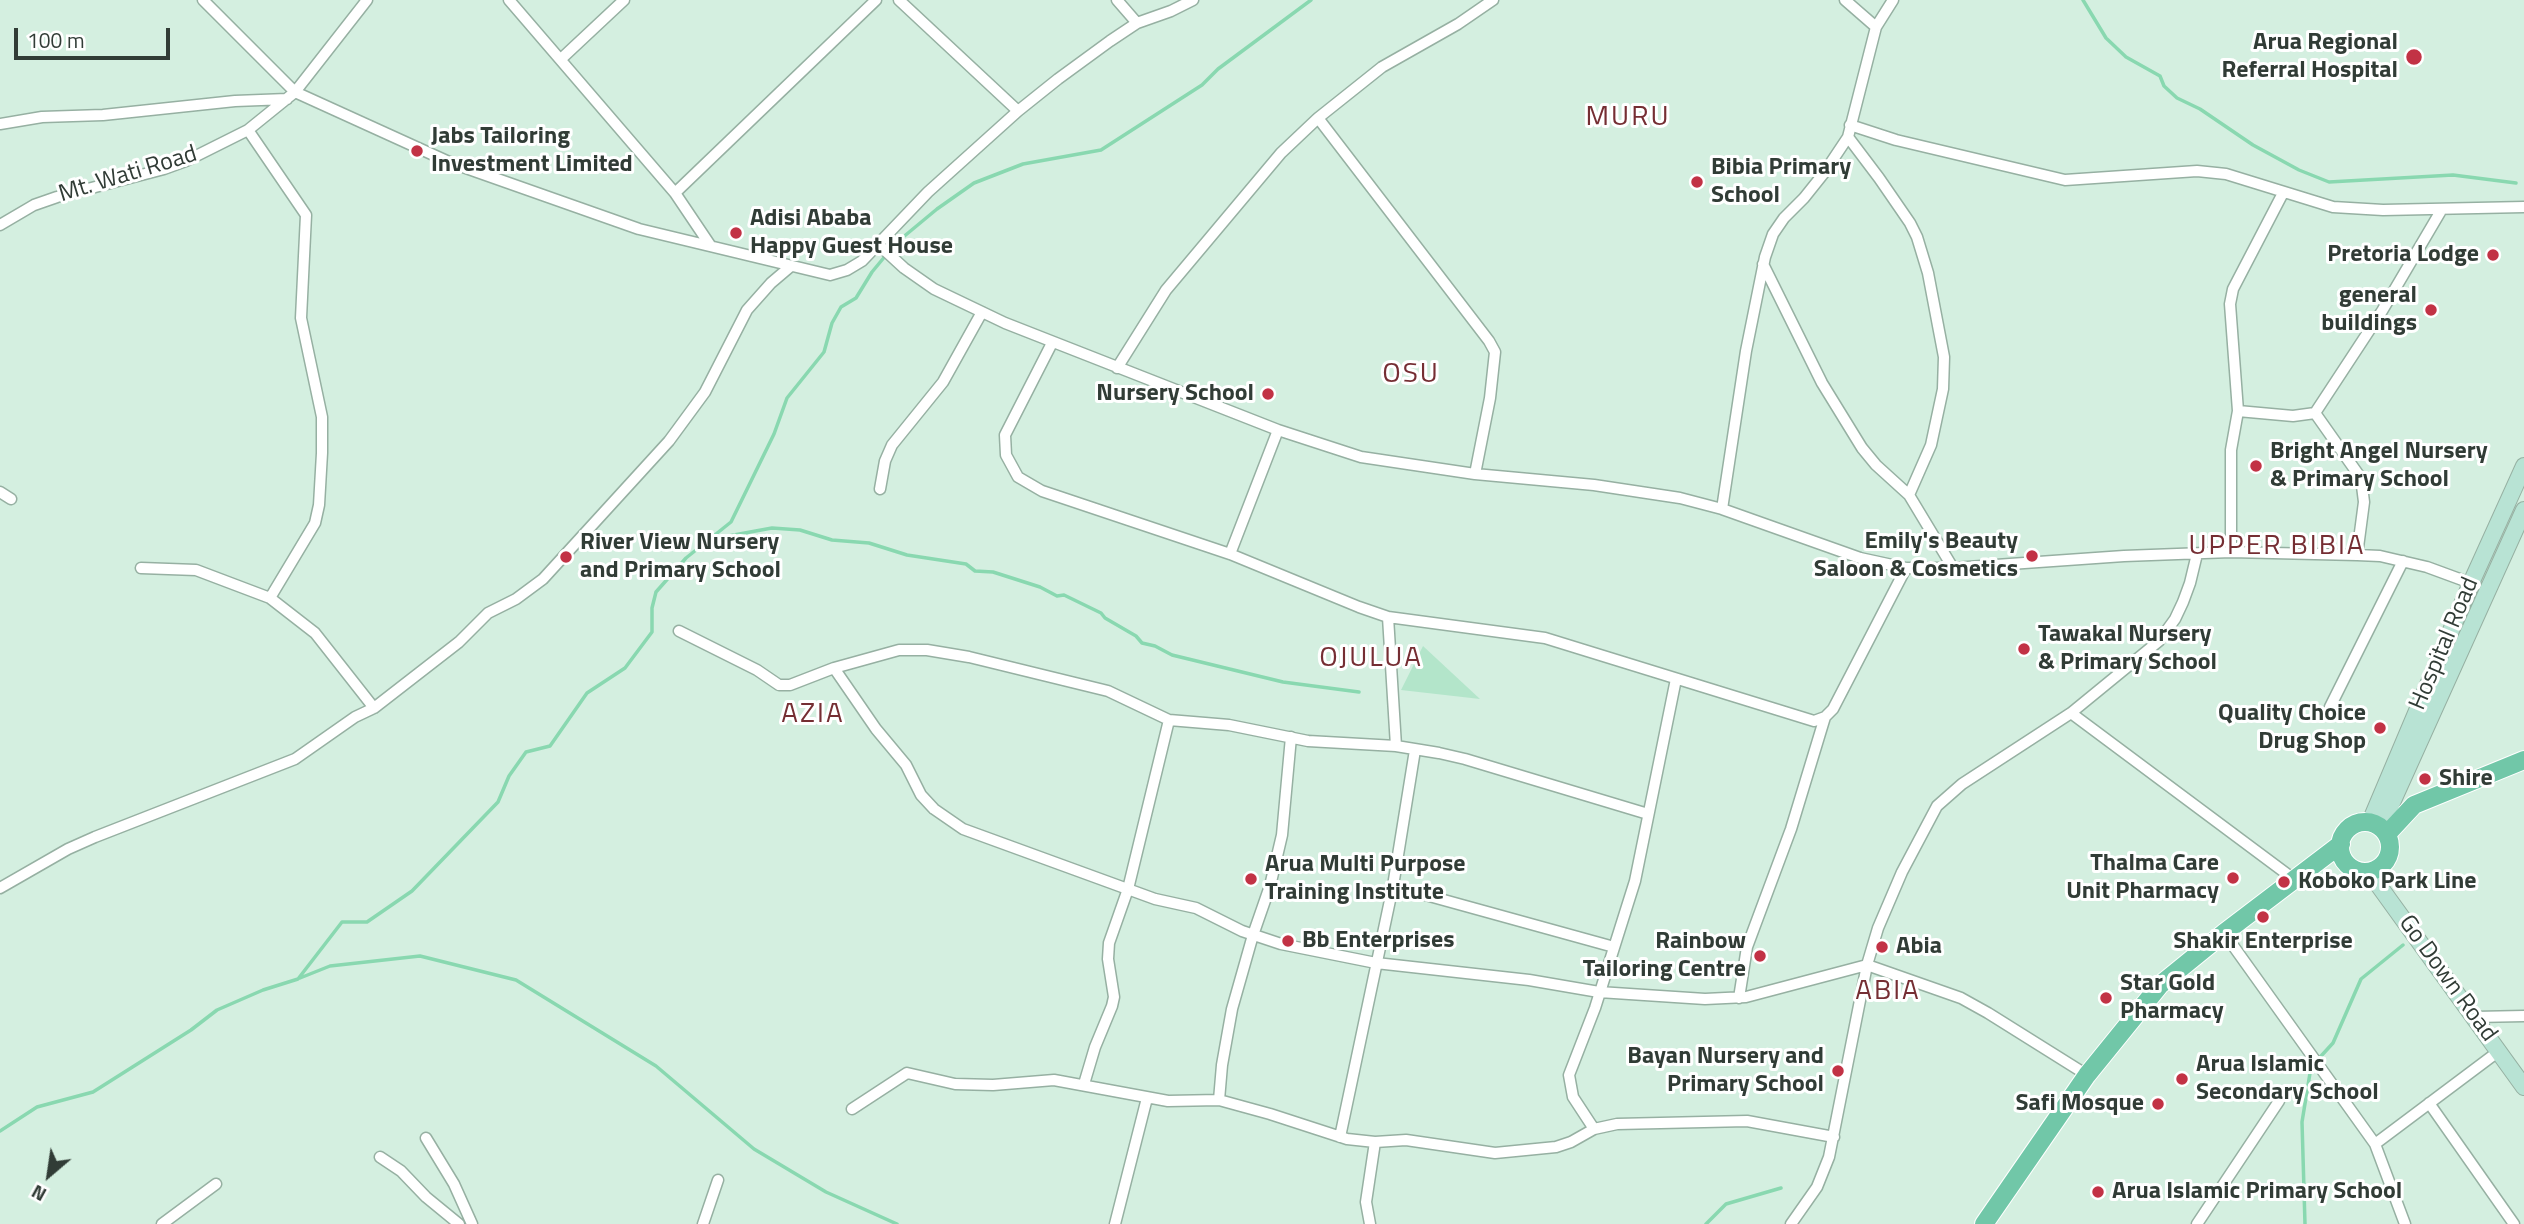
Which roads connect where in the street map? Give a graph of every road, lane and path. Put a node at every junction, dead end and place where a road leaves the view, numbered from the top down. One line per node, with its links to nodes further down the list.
1 (203, 0): 15 (street)
2 (367, 0): 15 (street, Mt. Wati Road)
3 (509, 0): 14 (street)
4 (624, 0): 14 (street)
5 (876, 0): 22 (street)
6 (899, 0): 16 (street)
7 (1118, 0): 12 (street)
8 (1193, 0): 12 (street)
9 (1493, 0): 17 (street)
10 (1845, 0): 13 (street)
11 (1894, 0): 13 (street)
12 (1137, 23): 16 (street)
13 (1876, 27): 19 (street)
14 (561, 59): 22 (street)
15 (290, 95): 18 (street); 20 (street, Mt. Wati Road); 27 (street)
16 (1018, 111): 28 (street)
17 (1318, 118): 33 (street); 38 (street)
18 (0, 124)
19 (1850, 125): 21 (street); 23 (street)
20 (248, 130): 26 (street, Mt. Wati Road); 55 (street)
21 (1848, 137): 29 (street); 41 (street)
22 (675, 193): 27 (street)
23 (2283, 193): 25 (street); 34 (street)
24 (2524, 207): 25 (street)
25 (2442, 209): 35 (street)
26 (0, 225)
27 (710, 245): 30 (street)
28 (879, 245): 30 (street); 31 (street)
29 (1763, 264): 41 (street); 43 (street)
30 (791, 266): 61 (street)
31 (982, 312): 32 (street); 39 (street)
32 (1052, 343): 33 (street); 46 (street)
33 (1117, 368): 36 (street)
34 (2238, 411): 35 (street); 45 (street)
35 (2315, 413): 48 (street)
36 (1278, 430): 38 (street); 46 (street)
37 (2524, 466): 53 (main road, Hospital Road)
38 (1475, 474): 43 (street)
39 (880, 489)
40 (0, 492): 42 (street)
41 (1909, 495): 52 (street)
42 (11, 499)
43 (1722, 509): 51 (street)
44 (2524, 510): 54 (main road, Hospital Road)
45 (2231, 552): 47 (street); 48 (street)
46 (1230, 554): 56 (street)
47 (2197, 554): 52 (street); 62 (street)
48 (2357, 555): 49 (street)
49 (2403, 561): 53 (street); 60 (street)
50 (141, 568): 55 (street)
51 (1906, 568): 52 (street); 63 (street)
52 (1953, 568)
53 (2471, 583): 54 (street); 70 (main road, Hospital Road)
54 (2487, 590): 70 (main road, Hospital Road)
55 (270, 598): 61 (street)
56 (1388, 617): 59 (street); 66 (street)
57 (679, 631): 58 (street)
58 (834, 668): 64 (street); 78 (street)
59 (1676, 679): 63 (street); 69 (street)
60 (2330, 707)
61 (374, 708): 77 (street)
62 (2071, 713): 75 (street); 83 (street)
63 (1825, 717): 85 (street)
64 (1169, 720): 65 (street); 78 (street)
65 (1292, 737): 66 (street); 80 (street)
66 (1396, 746): 67 (street)
67 (1415, 750): 69 (street); 76 (street)
68 (2524, 760): 70 (main road)
69 (1648, 814): 81 (street)
70 (2379, 828): 71 (main road); 74 (main road)
71 (2341, 844): 72 (main road); 73 (main road)
72 (2348, 864): 73 (main road); 74 (main road)
73 (2309, 869): 75 (main road)
74 (2369, 872): 87 (main road, Go Down Road)
75 (2295, 880): 79 (main road)
76 (1393, 886): 81 (street); 82 (street)
77 (0, 888)
78 (1128, 889): 80 (street); 90 (street)
79 (2224, 933): 89 (main road); 102 (street)
80 (1252, 935): 82 (street); 93 (street)
81 (1614, 947): 84 (street)
82 (1376, 963): 84 (street); 98 (street)
83 (1867, 965): 85 (street); 89 (street); 99 (street)
84 (1599, 992): 85 (street); 97 (street)
85 (1739, 998)
86 (2524, 1016): 87 (street)
87 (2475, 1017): 88 (main road, Go Down Road)
88 (2499, 1051): 91 (main road, Go Down Road); 95 (street)
89 (2087, 1075): 113 (main road)
90 (1084, 1084): 92 (street); 96 (street)
91 (2524, 1087)
92 (1147, 1098): 93 (street); 110 (street)
93 (1219, 1100): 98 (street)
94 (2279, 1101): 114 (street)
95 (2429, 1103): 102 (street); 116 (street)
96 (852, 1109)
97 (1594, 1129): 99 (street); 101 (street)
98 (1339, 1137): 101 (street)
99 (1833, 1137): 112 (street)
100 (426, 1138): 108 (street)
101 (1376, 1142): 111 (street)
102 (2375, 1144): 115 (street)
103 (380, 1157): 107 (street)
104 (718, 1181): 109 (street)
105 (216, 1184): 106 (street)
106 (162, 1224)
107 (459, 1224)
108 (472, 1224)
109 (703, 1224)
110 (1115, 1224)
111 (1370, 1224)
112 (1791, 1224)
113 (1984, 1224)
114 (2197, 1224)
115 (2406, 1224)
116 (2514, 1224)

